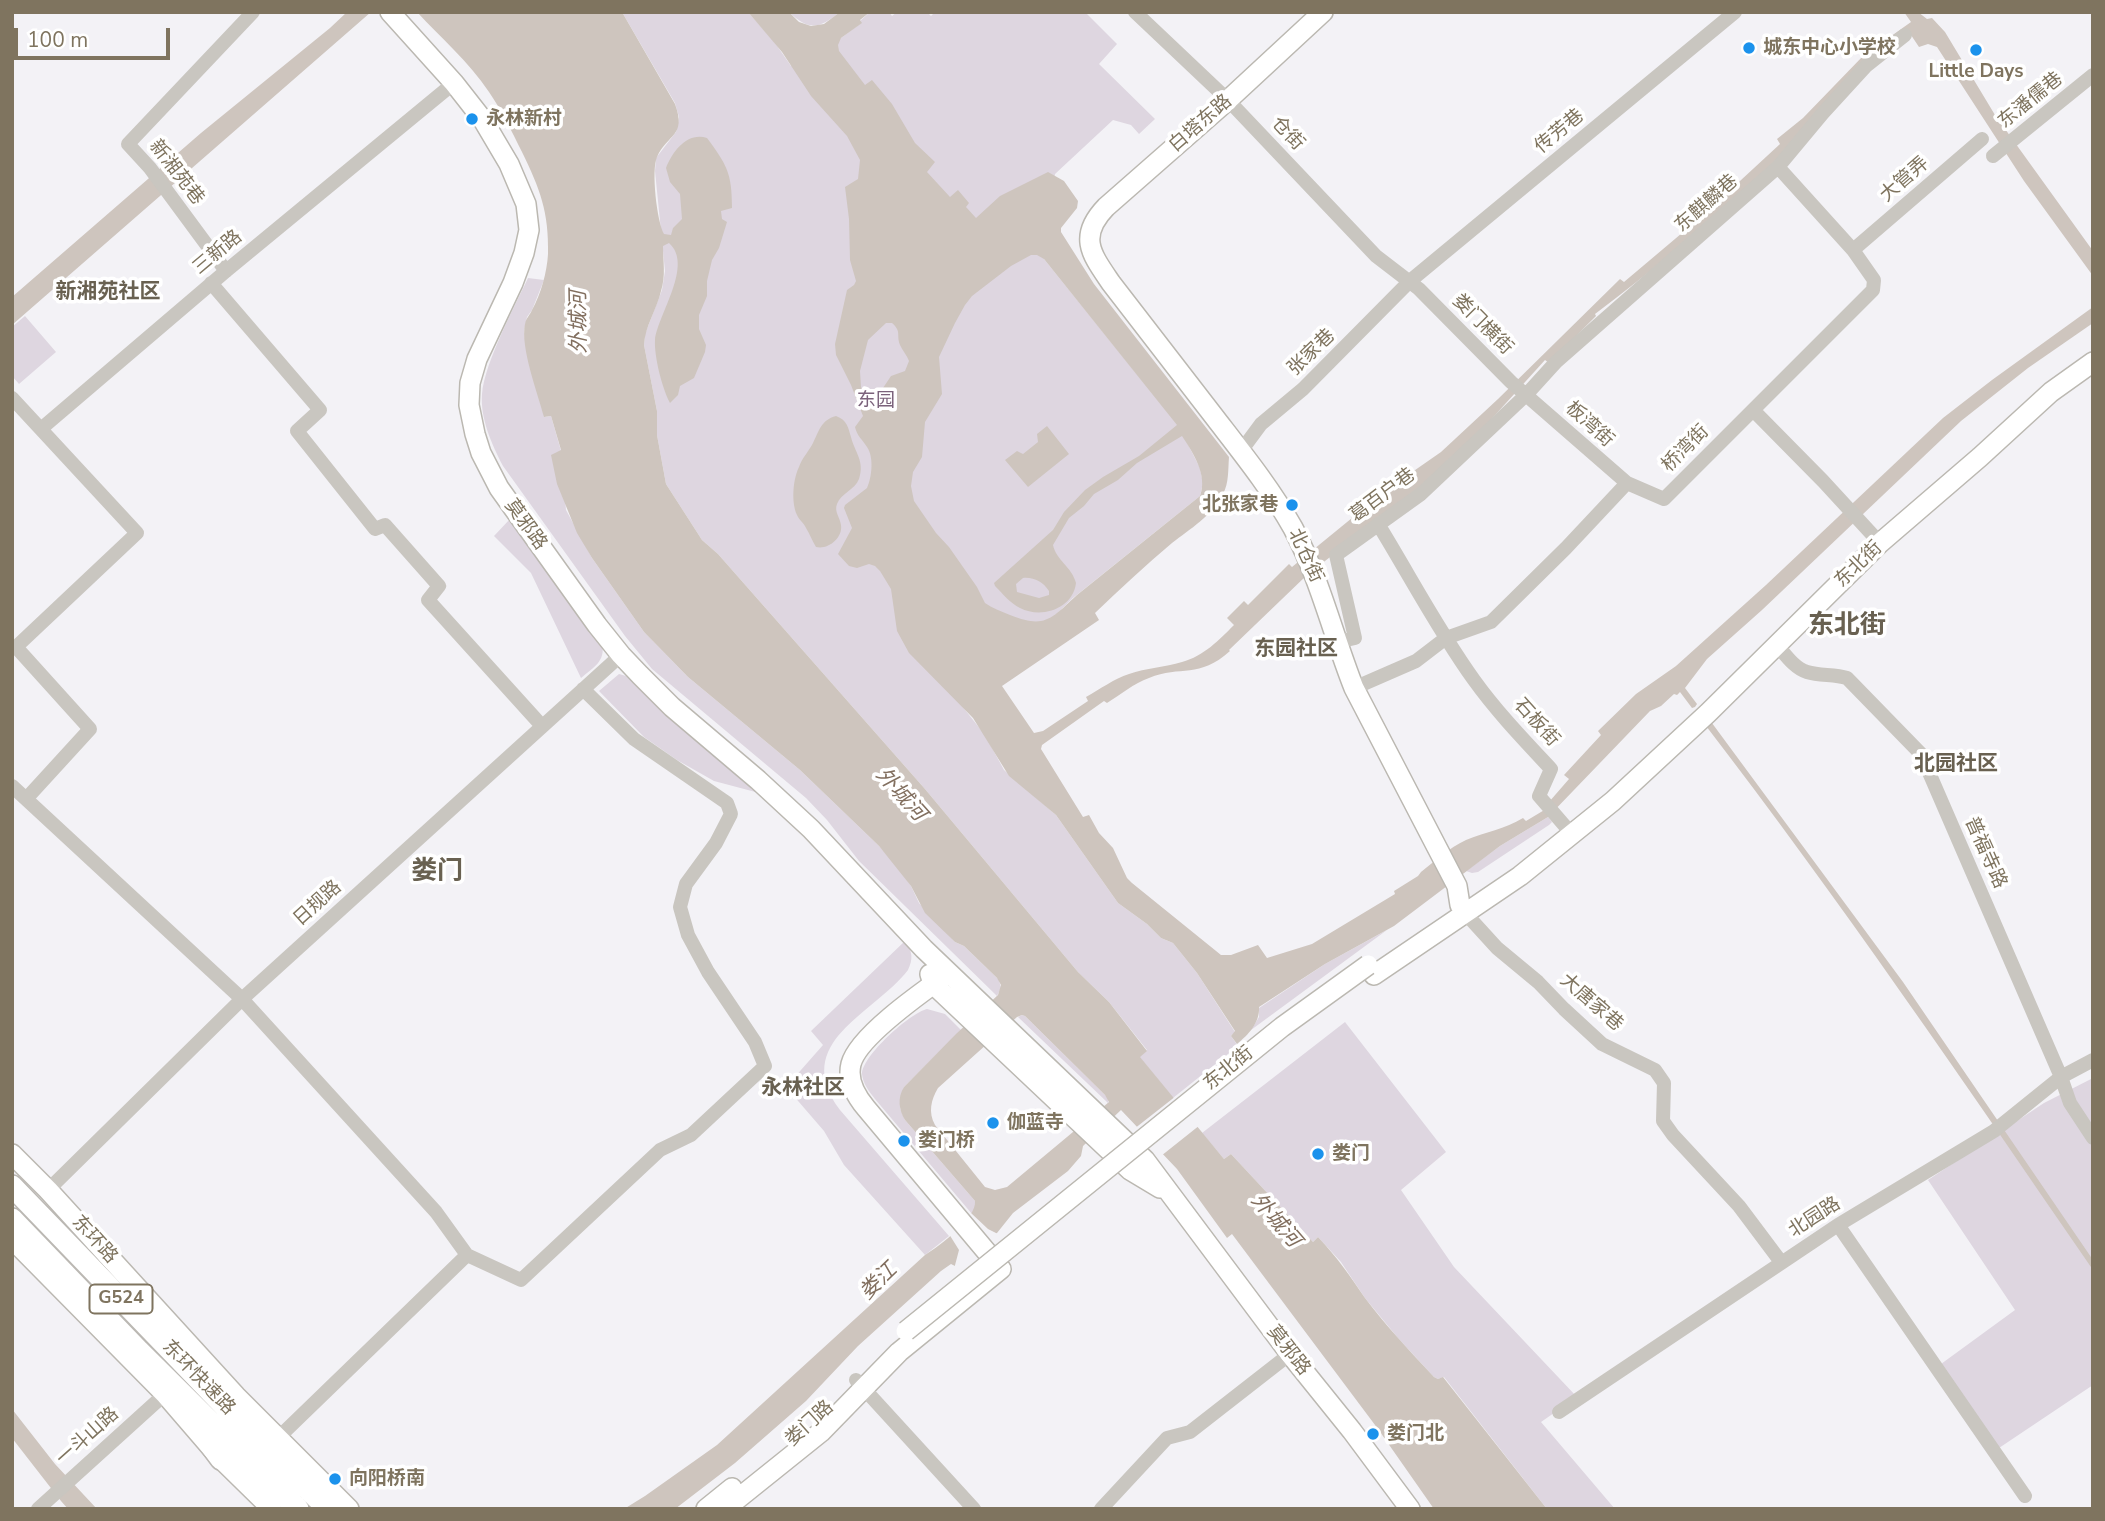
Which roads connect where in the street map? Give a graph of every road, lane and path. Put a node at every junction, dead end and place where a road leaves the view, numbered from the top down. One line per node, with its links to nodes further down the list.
1 (390, 12): 8 (main road, 莫邪路)
2 (1135, 12): 9 (street, 仓街)
3 (1323, 12): 9 (main road, 白塔东路)
4 (1735, 12): 16 (street, 传芳巷)
5 (243, 16): 15 (street, 新湘苑巷)
6 (1905, 35): 12 (street, 东麒麟巷)
7 (2093, 75): 11 (street, 东潘儒巷)
8 (454, 83): 15 (street, 三新路); 30 (main road, 莫邪路)
9 (1228, 100): 13 (main road, 白塔东路); 16 (street, 仓街)
10 (1982, 139): 14 (street, 大管弄)
11 (1998, 153)
12 (1778, 167): 14 (street, 桥湾街); 19 (street, 东麒麟巷)
13 (1088, 242): 23 (main road, 北仓街)
14 (1853, 250): 21 (street, 桥湾街)
15 (226, 271): 17 (street, 三新路)
16 (1410, 281): 19 (street, 娄门横街); 23 (street, 张家巷)
17 (211, 283): 22 (street, 三新路); 33 (street)
18 (2093, 362): 26 (main road, 东北街)
19 (1520, 389): 24 (street, 板湾街); 25 (street, 葛百户巷)
20 (12, 398): 22 (street)
21 (1753, 410): 24 (street, 桥湾街); 26 (street)
22 (42, 428): 35 (street)
23 (1241, 451): 28 (main road, 北仓街)
24 (1627, 483): 27 (street)
25 (1378, 524): 27 (street); 28 (street, 葛百户巷)
26 (1880, 543): 29 (main road, 东北街)
27 (1446, 638): 31 (street); 36 (street, 石板街)
28 (1337, 642): 31 (main road, 北仓街)
29 (1777, 645): 36 (main road, 东北街); 41 (street, 普福寺路)
30 (621, 655): 32 (street, 日规路); 38 (main road, 莫邪路)
31 (1354, 688): 37 (main road, 北仓街)
32 (583, 689): 33 (street, 日规路); 49 (street)
33 (542, 726): 39 (street, 日规路)
34 (12, 786): 35 (street)
35 (26, 799): 39 (street)
36 (1571, 833): 37 (main road, 东北街)
37 (1461, 902): 50 (street, 大唐家巷); 51 (main road, 东北街, bridge)
38 (941, 979): 51 (main road); 54 (main road, 莫邪路)
39 (242, 999): 45 (street, 日规路); 49 (street)
40 (2093, 1060): 41 (street, 北园路)
41 (2062, 1077): 42 (street, 普福寺路); 47 (street, 北园路)
42 (2093, 1138)
43 (12, 1154): 45 (main road, 东环路)
44 (12, 1186): 61 (highway, 东环快速路 / G524)
45 (48, 1190): 57 (main road, 东环路)
46 (12, 1219): 53 (highway, 东环快速路 / G524)
47 (1838, 1225): 50 (street, 北园路); 62 (street)
48 (12, 1239): 56 (main road)
49 (467, 1255): 59 (street)
50 (1781, 1262): 58 (street, 北园路)
51 (997, 1265): 52 (main road, 东北街, bridge)
52 (910, 1336): 55 (main road, 娄门路)
53 (139, 1352): 60 (highway); 65 (highway, 东环快速路 / G524)
54 (1290, 1354): 71 (street); 72 (main road, 莫邪路)
55 (860, 1384): 68 (main road, 娄门路); 69 (main road, 娄门路); 70 (street)
56 (164, 1394): 60 (main road); 63 (street, 一斗山路)
57 (236, 1396): 59 (main road, 东环路); 61 (highway)
58 (1559, 1412)
59 (278, 1438): 67 (main road, 东环路)
60 (221, 1459): 64 (main road)
61 (310, 1490): 66 (highway, 东环快速路 / G524)
62 (2025, 1496)
63 (38, 1509)
64 (272, 1509)
65 (298, 1509)
66 (328, 1509)
67 (349, 1509)
68 (706, 1509)
69 (725, 1509)
70 (974, 1509)
71 (1101, 1509)
72 (1410, 1509)

